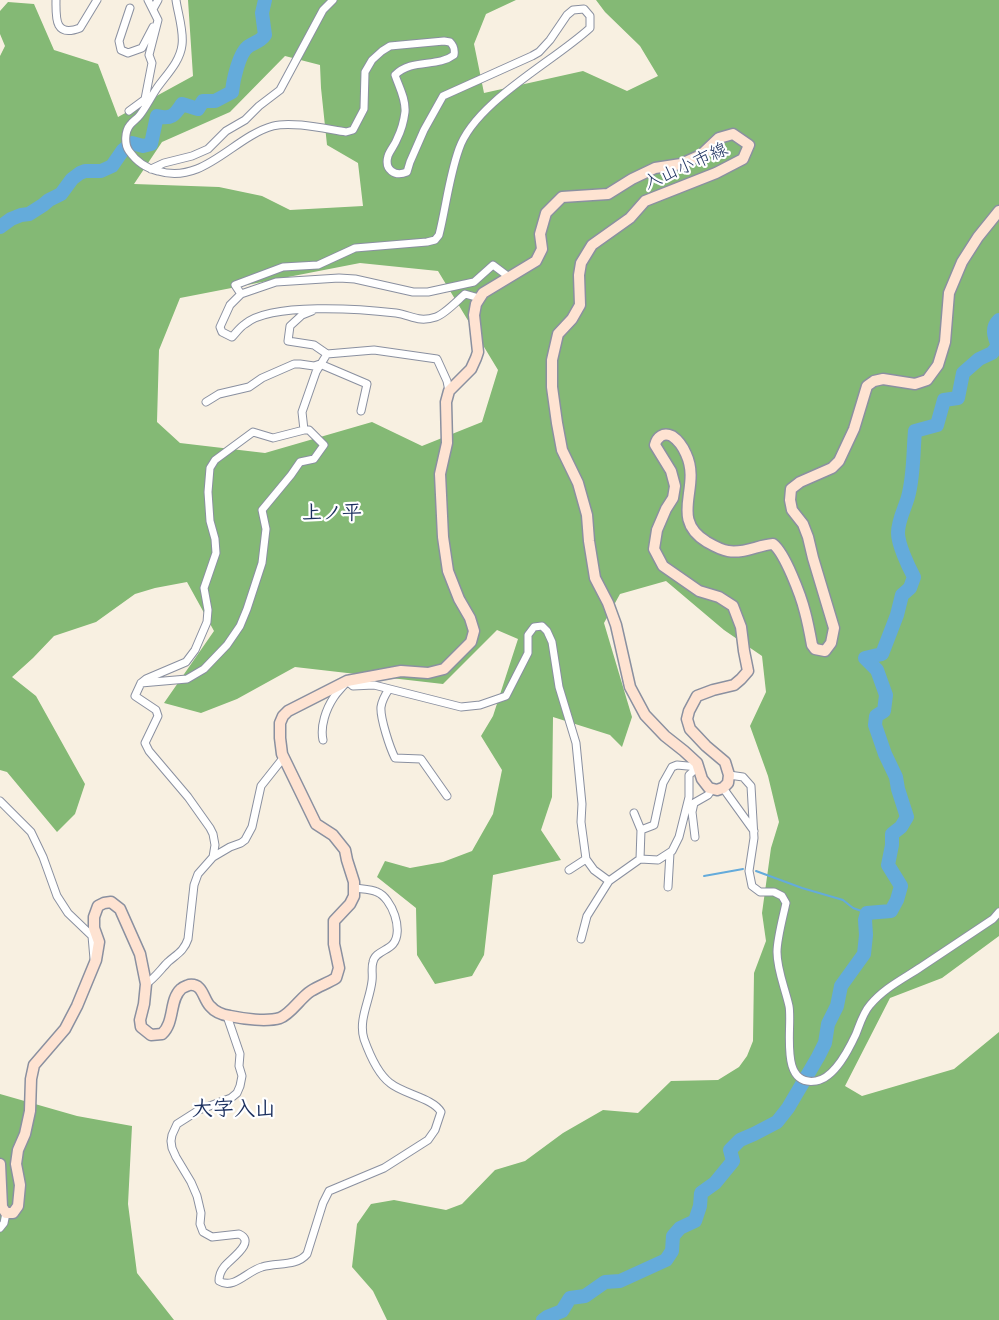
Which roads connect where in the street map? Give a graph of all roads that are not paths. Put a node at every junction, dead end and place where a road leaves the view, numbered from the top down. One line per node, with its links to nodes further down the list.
1 (56, 0): 2 (street)
2 (97, 0)
3 (148, 0): 8 (street)
4 (158, 0): 8 (street)
5 (176, 0): 10 (street)
6 (333, 0): 13 (street)
7 (130, 8): 9 (street)
8 (153, 9): 9 (street)
9 (156, 27): 11 (street)
10 (154, 91): 11 (street); 13 (street)
11 (145, 99): 12 (street)
12 (129, 111)
13 (151, 169): 16 (street)
14 (999, 211): 31 (main road)
15 (509, 277): 16 (street); 17 (main road, 入山小市線); 30 (main road, 入山小市線)
16 (242, 294): 18 (street)
17 (479, 298): 18 (street); 21 (main road)
18 (314, 309): 19 (street)
19 (327, 354): 20 (street); 21 (street)
20 (320, 364): 22 (street); 23 (street); 24 (street)
21 (449, 391): 25 (main road)
22 (206, 402)
23 (361, 411)
24 (304, 430): 26 (street); 26 (street)
25 (347, 681): 27 (street); 28 (street); 29 (main road)
26 (141, 683): 40 (street)
27 (389, 689): 33 (street); 41 (street)
28 (323, 740)
29 (284, 757): 40 (street); 46 (main road)
30 (698, 767): 32 (main road, 入山小市線); 36 (street); 39 (street)
31 (729, 775): 32 (main road); 37 (street)
32 (717, 788): 37 (street); 38 (street)
33 (447, 796)
34 (0, 801): 49 (street)
35 (634, 813): 36 (street)
36 (641, 830): 42 (street)
37 (753, 831): 47 (street)
38 (695, 837)
39 (670, 853): 42 (street); 45 (street)
40 (213, 857): 50 (street)
41 (586, 859): 43 (street); 44 (street)
42 (640, 859): 44 (street)
43 (569, 870)
44 (609, 881): 48 (street)
45 (668, 887)
46 (355, 888): 51 (main road); 51 (street)
47 (999, 912)
48 (580, 939)
49 (96, 960): 50 (main road); 53 (main road)
50 (146, 984): 51 (main road)
51 (227, 1016)
52 (0, 1164): 53 (main road)
53 (6, 1213): 54 (street)
54 (0, 1228)

